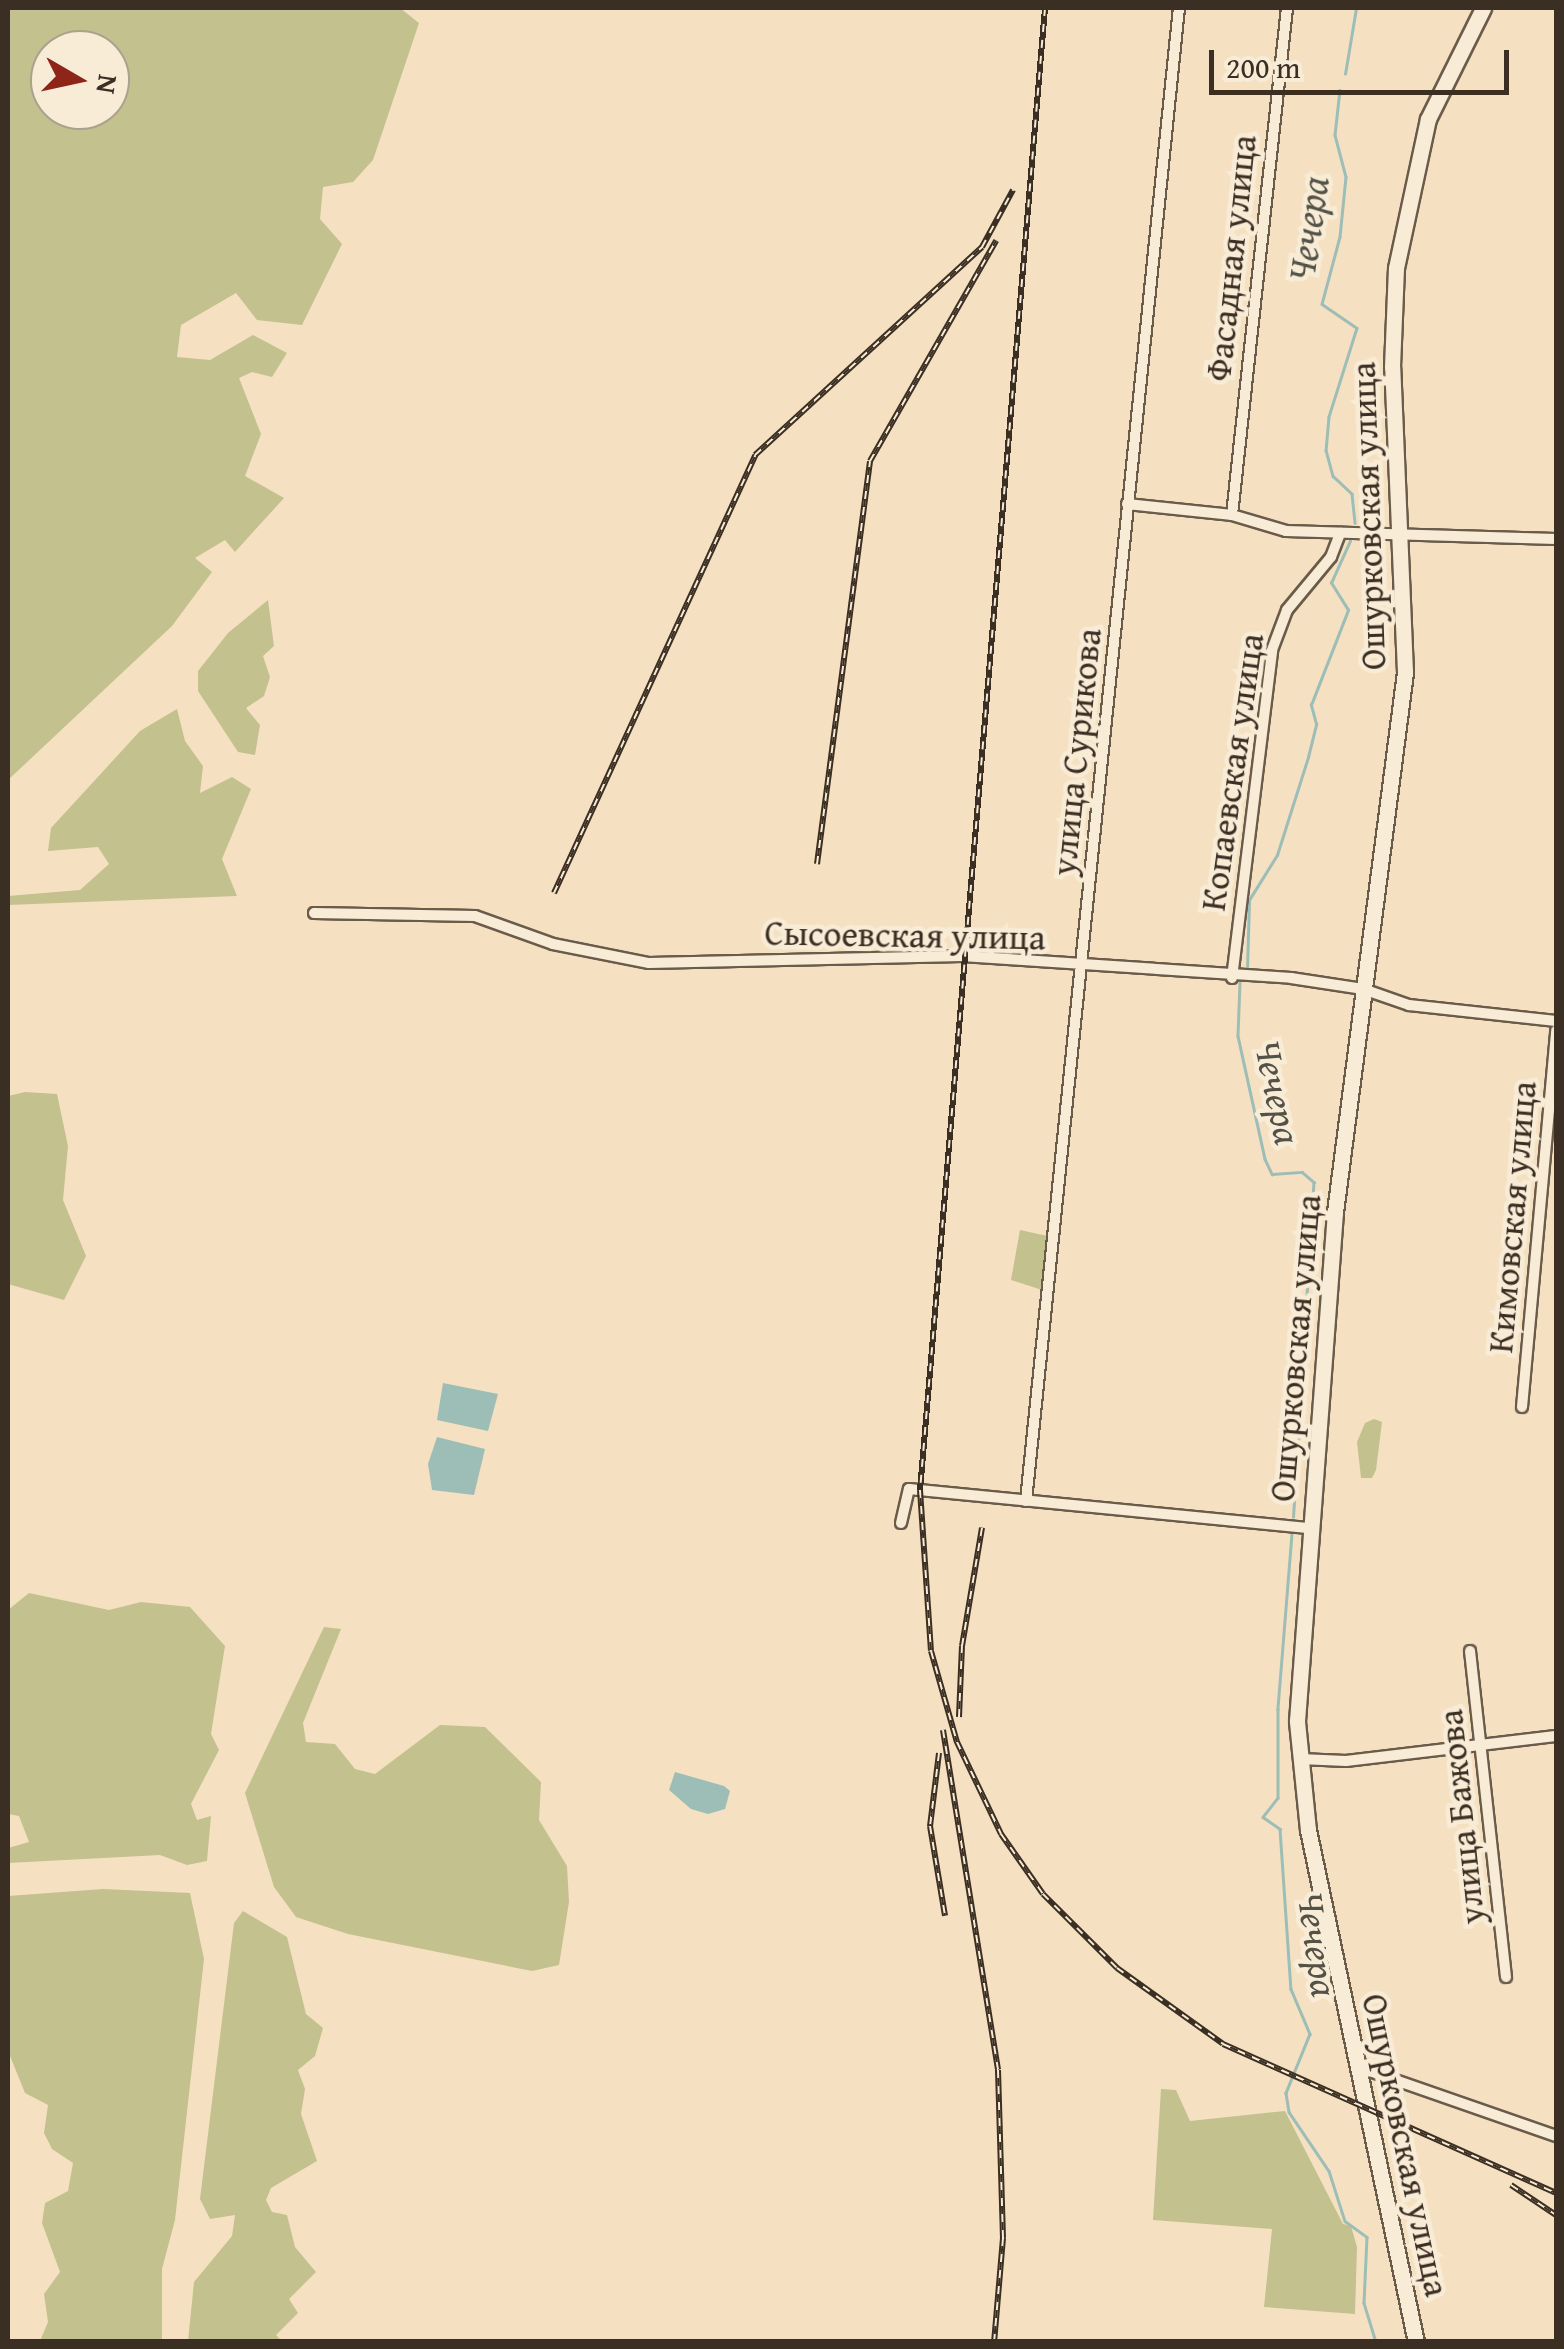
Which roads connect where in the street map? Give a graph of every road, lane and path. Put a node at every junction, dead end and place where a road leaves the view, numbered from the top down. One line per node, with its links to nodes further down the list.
1 (1179, 8): 4 (street, улица Сурикова)
2 (1287, 8): 5 (street, Фасадная улица)
3 (1483, 8): 6 (street, Ошурковская улица)
4 (1128, 504): 5 (street); 10 (street, улица Сурикова)
5 (1232, 515): 7 (street)
6 (1400, 531): 7 (street); 8 (street); 12 (street, Ошурковская улица)
7 (1340, 533): 11 (street, Копаевская улица)
8 (1556, 539)
9 (314, 913): 10 (street, Сысоевская улица)
10 (1082, 966): 11 (street, Сысоевская улица); 16 (street, улица Сурикова)
11 (1232, 978): 12 (street, Сысоевская улица)
12 (1362, 989): 13 (street, Сысоевская улица); 18 (street, Ошурковская улица)
13 (1556, 1021)
14 (1556, 1031): 15 (street, Кимовская улица)
15 (1522, 1407)
16 (1026, 1501): 17 (street); 18 (street)
17 (901, 1523)
18 (1310, 1528): 22 (street, Ошурковская улица)
19 (1470, 1651): 21 (street, улица Бажова)
20 (1556, 1736): 21 (street)
21 (1480, 1746): 22 (street); 23 (street, улица Бажова)
22 (1300, 1760): 24 (street, Ошурковская улица)
23 (1506, 1977)
24 (1358, 2067): 25 (street); 26 (street, Ошурковская улица)
25 (1556, 2136)
26 (1416, 2342)

